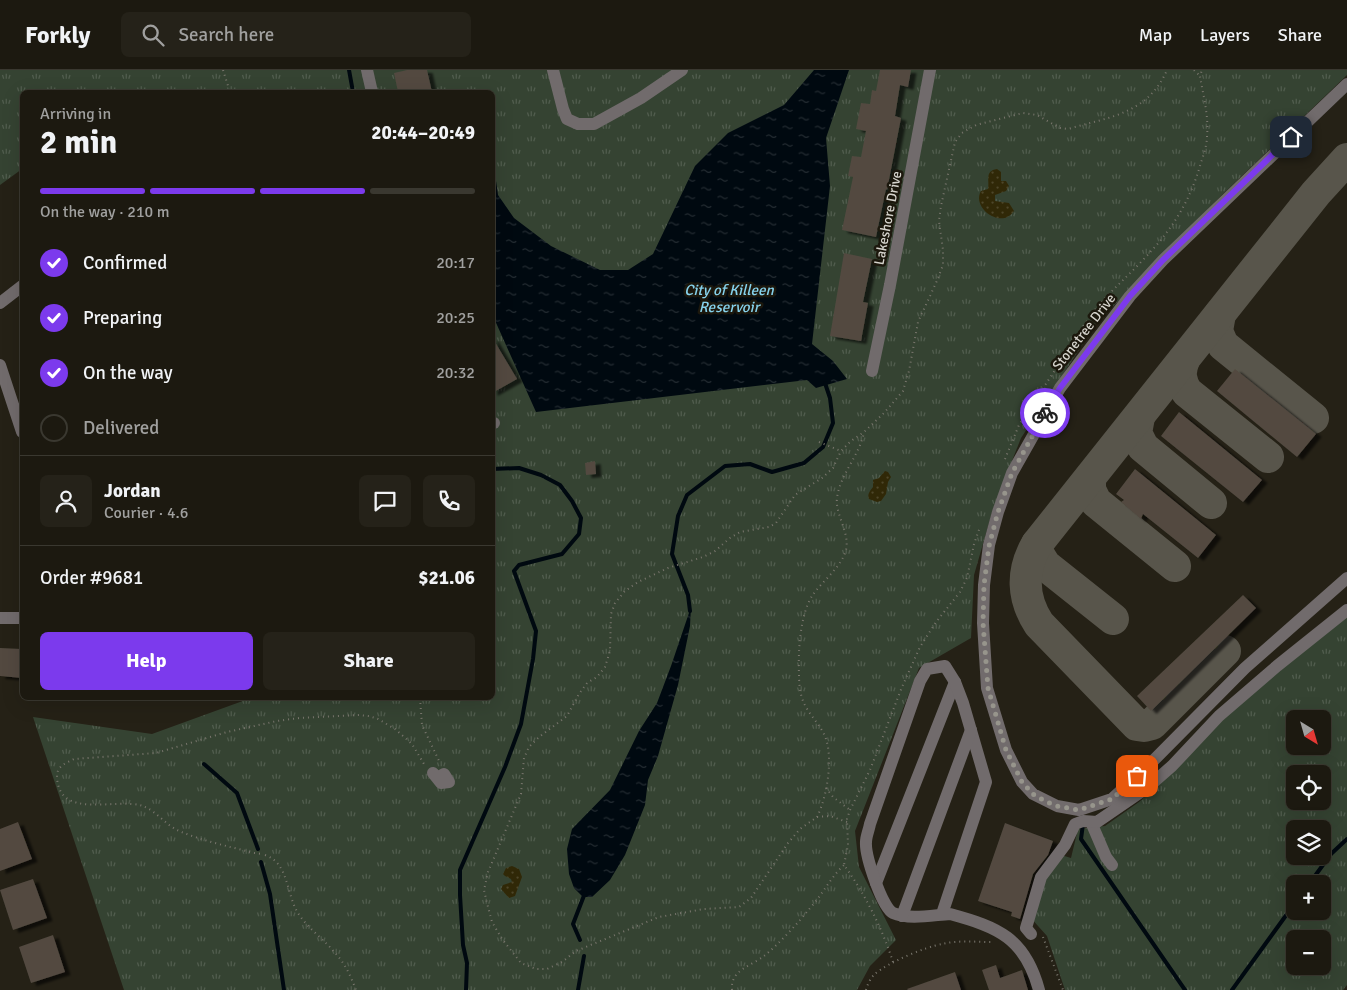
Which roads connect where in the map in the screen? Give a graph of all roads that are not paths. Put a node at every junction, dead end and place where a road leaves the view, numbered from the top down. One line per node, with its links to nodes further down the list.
1 (367, 70): 6 (street)
2 (553, 70): 3 (street)
3 (682, 70)
4 (930, 70): 10 (street, Lakeshore Drive)
5 (1347, 84): 12 (street, Stonetree Drive)
6 (372, 90)
7 (20, 287): 8 (street)
8 (0, 302)
9 (0, 366): 11 (street)
10 (872, 371)
11 (20, 426)
12 (1347, 578)
13 (1347, 610): 18 (street)
14 (0, 618): 15 (street)
15 (20, 618)
16 (955, 682): 17 (street); 20 (street); 20 (street)
17 (971, 730): 21 (street); 22 (street)
18 (1091, 822): 19 (street); 23 (street)
19 (1112, 864)
20 (876, 883): 22 (street)
21 (942, 914): 22 (street); 24 (street)
22 (902, 916)
23 (1031, 934)
24 (1039, 990)

